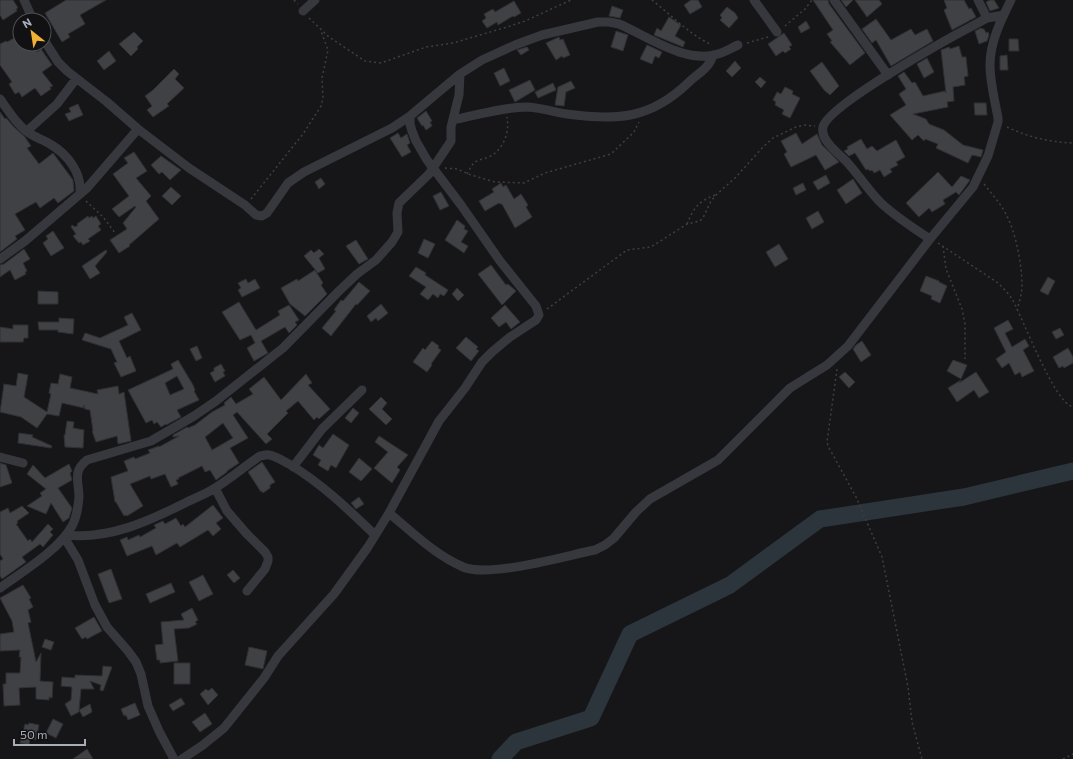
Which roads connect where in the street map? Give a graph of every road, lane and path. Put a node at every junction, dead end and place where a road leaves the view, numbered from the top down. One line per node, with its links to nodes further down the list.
1 (24, 0): 12 (street)
2 (294, 0): 11 (path)
3 (315, 0): 11 (street)
4 (571, 0): 15 (path)
5 (652, 0): 18 (path)
6 (754, 0): 16 (street)
7 (812, 0): 16 (path)
8 (834, 0): 21 (street)
9 (978, 0): 14 (street)
10 (1011, 0): 13 (street)
11 (303, 11): 15 (path)
12 (30, 12)
13 (1004, 15): 14 (street); 28 (street)
14 (987, 18): 21 (street)
15 (320, 29): 38 (path)
16 (777, 32): 17 (path)
17 (738, 44): 18 (street)
18 (713, 51): 20 (street); 25 (street)
19 (52, 52): 22 (street)
20 (460, 74): 26 (street); 27 (street)
21 (888, 74): 29 (street)
22 (76, 79): 30 (street); 31 (street)
23 (0, 99): 31 (street)
24 (506, 109): 25 (street); 27 (street); 34 (path)
25 (643, 112): 34 (path)
26 (410, 116): 33 (street); 38 (street)
27 (453, 120): 33 (street)
28 (998, 122): 32 (path); 35 (street)
29 (823, 128): 37 (path); 41 (street)
30 (138, 129): 36 (street); 38 (street)
31 (27, 132): 36 (street)
32 (1073, 143)
33 (434, 168): 34 (path); 45 (street); 56 (street)
34 (467, 174)
35 (979, 177): 41 (street); 44 (path)
36 (80, 194): 40 (path); 43 (street)
37 (716, 195): 39 (path); 39 (path)
38 (245, 205)
39 (687, 224): 45 (path)
40 (115, 233)
41 (930, 238): 42 (path); 46 (street)
42 (943, 246): 44 (path); 47 (path)
43 (0, 259)
44 (1017, 310): 49 (path)
45 (539, 315): 54 (street)
46 (838, 356): 54 (street); 62 (path)
47 (965, 359)
48 (362, 390): 52 (street)
49 (1073, 407)
50 (0, 457): 51 (street)
51 (23, 463)
52 (293, 467): 53 (street); 55 (street)
53 (215, 488): 56 (street); 58 (street)
54 (389, 513): 55 (street)
55 (375, 535): 61 (street)
56 (65, 536): 57 (street); 60 (street)
57 (0, 588)
58 (247, 591)
59 (1073, 754): 63 (path)
60 (174, 759)
61 (182, 759)
62 (922, 759)
63 (1064, 759)

